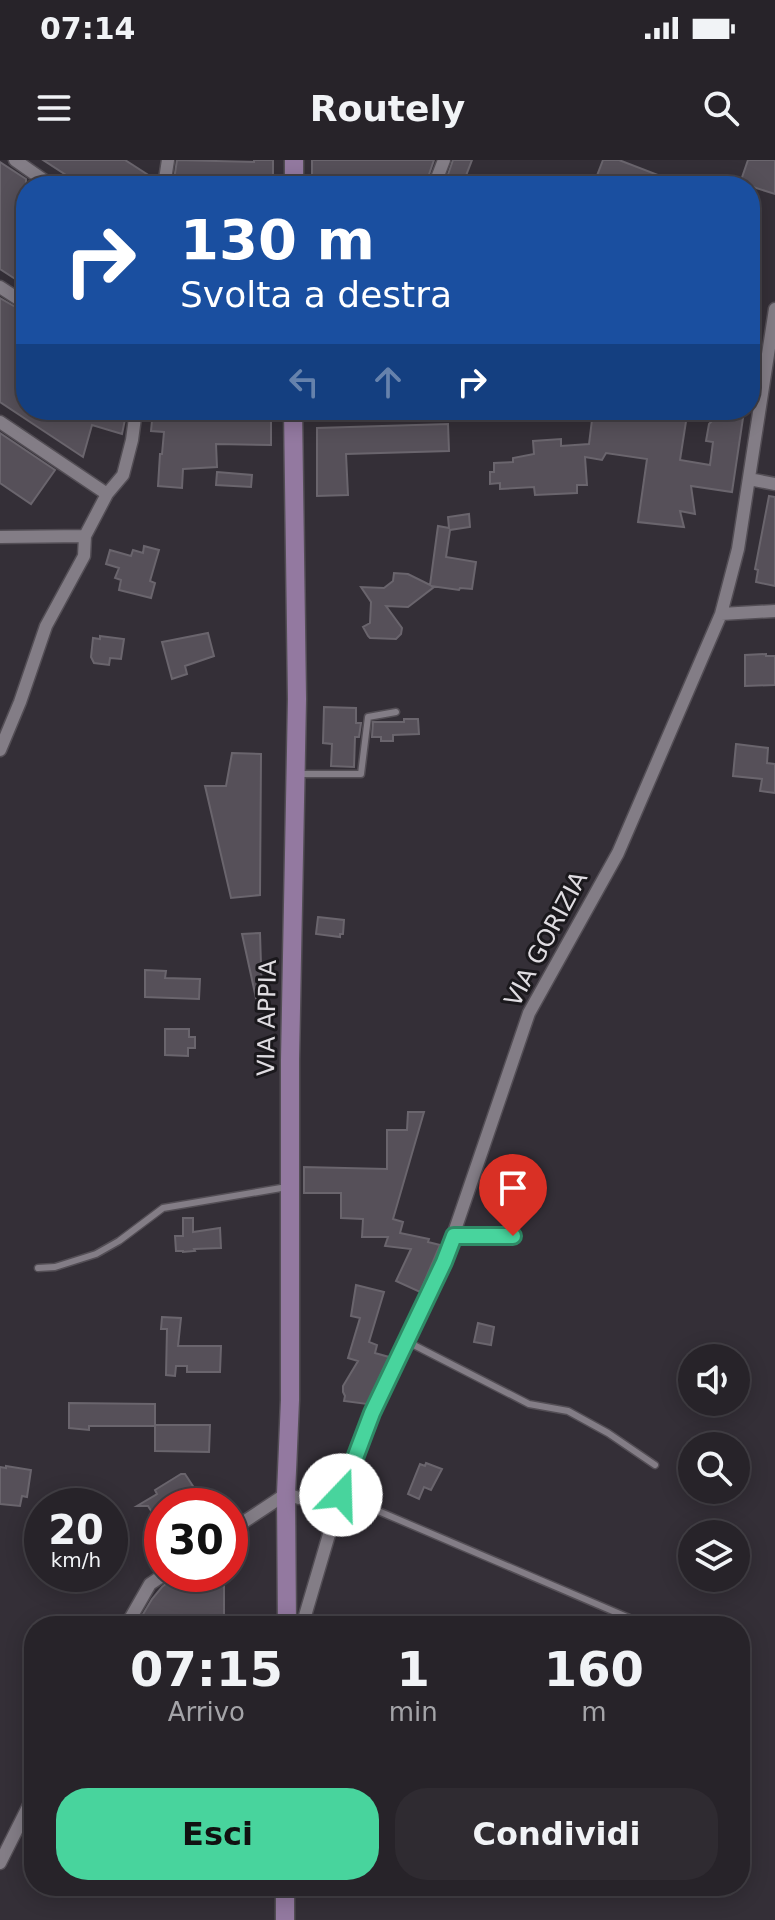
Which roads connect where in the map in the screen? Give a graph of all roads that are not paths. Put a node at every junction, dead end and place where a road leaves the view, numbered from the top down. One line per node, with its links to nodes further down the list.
1 (15, 160): 2 (street)
2 (38, 176)
3 (775, 309): 4 (street, VIA GORIZIA)
4 (760, 374)
5 (135, 420): 11 (street)
6 (293, 420): 18 (main road, VIA APPIA)
7 (754, 420): 9 (street, VIA GORIZIA)
8 (0, 422): 11 (street)
9 (749, 479): 10 (street); 15 (street, VIA GORIZIA)
10 (775, 484)
11 (107, 494): 12 (street)
12 (85, 536): 13 (street); 17 (street)
13 (0, 537)
14 (775, 611): 15 (street)
15 (721, 614): 20 (street, VIA GORIZIA)
16 (396, 712): 18 (lane)
17 (0, 750)
18 (295, 774): 19 (main road, VIA APPIA)
19 (290, 1186): 22 (lane); 25 (main road, VIA APPIA)
20 (454, 1236): 21 (lane); 23 (street, VIA GORIZIA)
21 (513, 1236)
22 (38, 1268)
23 (406, 1341): 24 (lane); 26 (street, VIA GORIZIA)
24 (655, 1465)
25 (286, 1494): 26 (street); 27 (street); 30 (main road, VIA APPIA)
26 (340, 1500): 31 (street, VIA GORIZIA); 32 (lane)
27 (248, 1519)
28 (145, 1592): 29 (street)
29 (132, 1616)
30 (287, 1616)
31 (305, 1616)
32 (624, 1616)
33 (24, 1815): 34 (street)
34 (0, 1863)
35 (285, 1896): 36 (main road)
36 (285, 1920)

